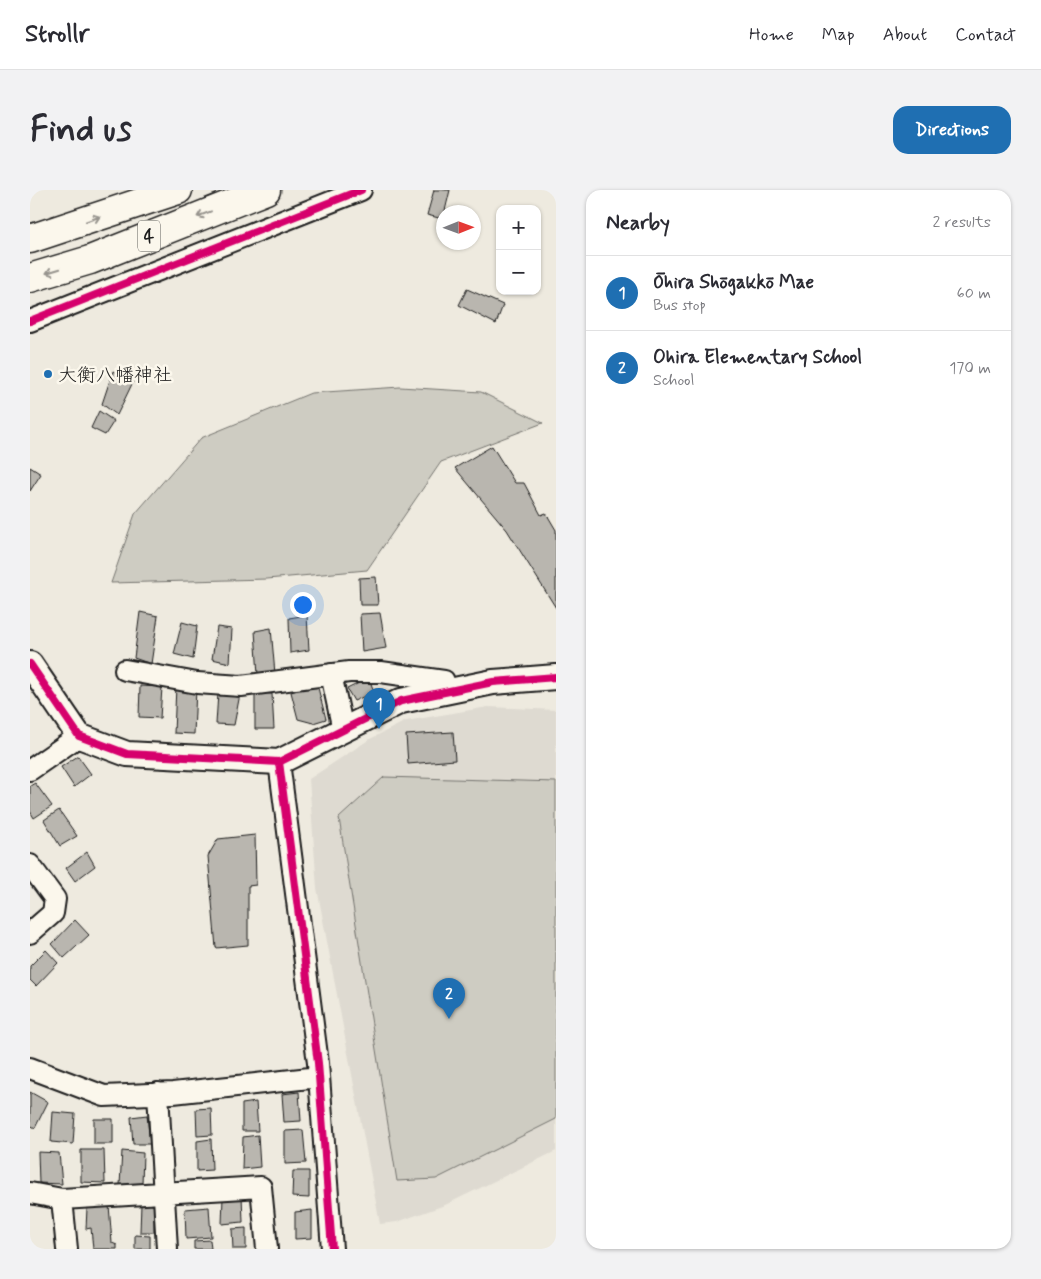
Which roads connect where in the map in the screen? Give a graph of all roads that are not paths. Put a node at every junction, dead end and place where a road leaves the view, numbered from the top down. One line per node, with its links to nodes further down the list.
1 (178, 190): 4 (highway, 4, one-way to 1)
2 (266, 190): 5 (highway, 4, one-way to 5)
3 (361, 190): 6 (street)
4 (30, 239)
5 (30, 278)
6 (30, 321)
7 (30, 664): 13 (street)
8 (125, 670): 9 (street)
9 (330, 674): 11 (street); 12 (street)
10 (556, 677): 11 (street)
11 (448, 692): 12 (street)
12 (343, 730): 14 (street)
13 (79, 736): 14 (street); 15 (street)
14 (279, 762): 19 (street)
15 (30, 770)
16 (30, 865): 17 (street)
17 (30, 933)
18 (31, 1069): 20 (street)
19 (319, 1077): 20 (street); 27 (street)
20 (158, 1093): 22 (street)
21 (30, 1193): 23 (street)
22 (163, 1194): 23 (street); 25 (street); 26 (street)
23 (62, 1199): 24 (street)
24 (67, 1249)
25 (167, 1249)
26 (267, 1249)
27 (332, 1249)

